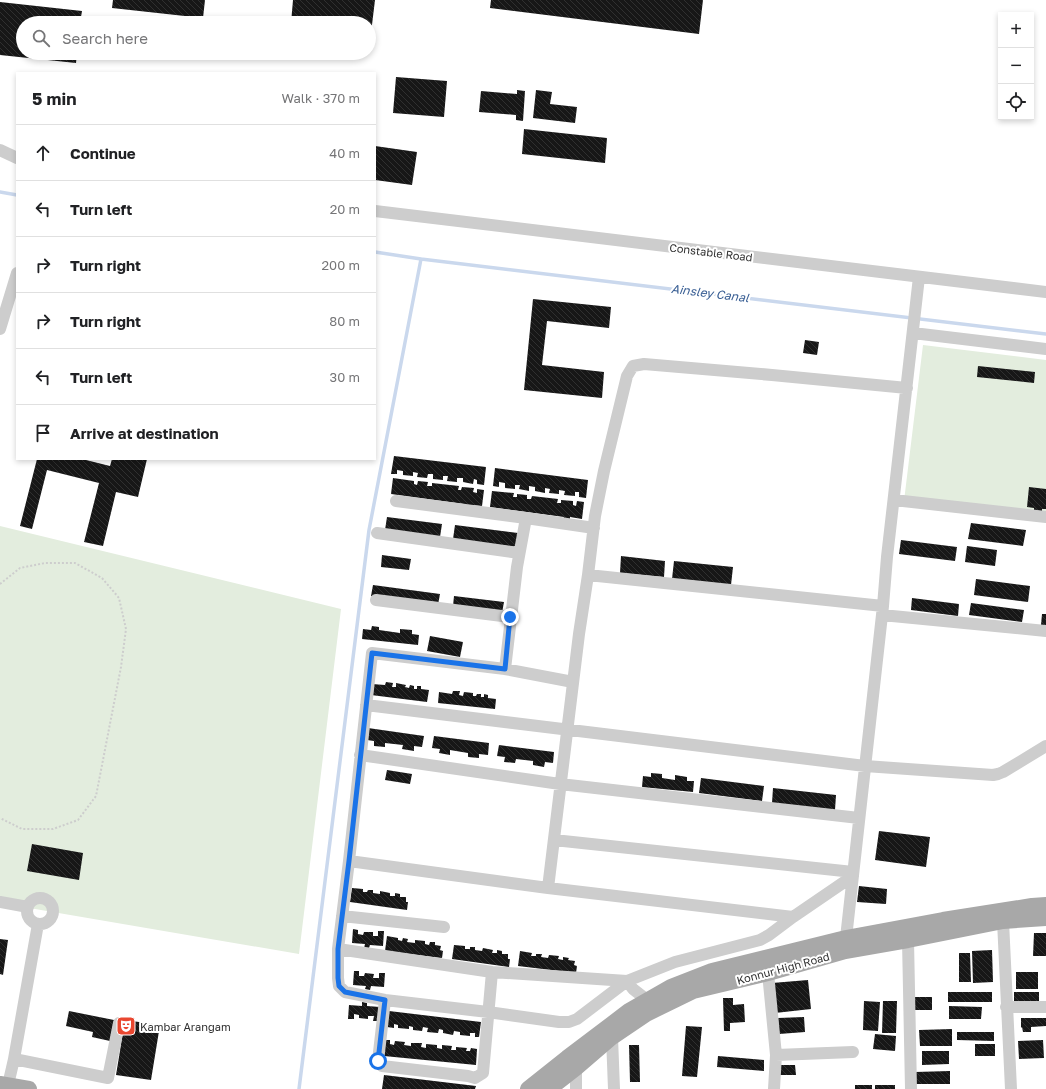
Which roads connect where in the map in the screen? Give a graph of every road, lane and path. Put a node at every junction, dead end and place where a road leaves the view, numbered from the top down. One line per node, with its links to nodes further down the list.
1 (0, 150): 2 (street)
2 (16, 158)
3 (376, 211): 5 (street, Constable Road)
4 (16, 276): 8 (street)
5 (919, 277): 6 (street, Constable Road); 7 (street)
6 (1046, 292)
7 (914, 323): 9 (street); 10 (street)
8 (0, 329)
9 (1046, 349)
10 (907, 388): 11 (street); 15 (street)
11 (894, 500): 13 (street); 21 (street)
12 (396, 501): 14 (street)
13 (1046, 517)
14 (526, 518): 15 (street); 17 (street)
15 (594, 528): 18 (street)
16 (377, 533): 17 (street)
17 (519, 553): 22 (street)
18 (588, 575): 21 (street); 25 (street)
19 (0, 584): 32 (path)
20 (376, 600): 22 (street)
21 (882, 611): 23 (street); 30 (street)
22 (510, 617): 24 (street)
23 (1046, 631)
24 (505, 669): 25 (street); 26 (street)
25 (573, 682): 27 (street)
26 (366, 705): 27 (street); 29 (street)
27 (567, 729): 30 (street); 31 (street)
28 (1046, 746): 30 (street)
29 (360, 755): 31 (street); 35 (street)
30 (865, 766): 33 (street)
31 (560, 784): 33 (street); 34 (street)
32 (0, 818)
33 (859, 818): 36 (street)
34 (554, 840): 36 (street); 37 (street)
35 (349, 861): 37 (street); 41 (street)
36 (853, 874): 42 (street); 47 (street)
37 (548, 888): 42 (street)
38 (0, 902): 40 (street)
39 (1046, 905): 47 (main road)
40 (28, 907): 45 (street); 45 (street)
41 (342, 916): 46 (street); 49 (street)
42 (792, 917): 52 (street)
43 (1046, 918): 44 (main road, Konnur High Road)
44 (1002, 921): 48 (main road, Konnur High Road); 55 (street)
45 (38, 924): 62 (street)
46 (444, 928)
47 (846, 938): 54 (main road)
48 (908, 940): 51 (main road, Konnur High Road); 71 (street)
49 (338, 949): 50 (street); 53 (street)
50 (492, 972): 52 (street); 57 (street)
51 (768, 973): 59 (main road, Konnur High Road); 61 (street)
52 (627, 981): 54 (street); 57 (street)
53 (385, 1000): 57 (street); 57 (street)
54 (647, 1000): 66 (main road)
55 (1006, 1007): 56 (street); 72 (street)
56 (1046, 1007)
57 (488, 1012)
58 (119, 1023): 62 (street)
59 (612, 1037): 63 (main road, Konnur High Road); 69 (street)
60 (853, 1052): 61 (street)
61 (776, 1055): 70 (street)
62 (14, 1059): 64 (street)
63 (576, 1068): 67 (main road, Konnur High Road); 68 (street)
64 (4, 1084): 65 (main road)
65 (29, 1089)
66 (528, 1089)
67 (549, 1089)
68 (576, 1089)
69 (614, 1089)
70 (774, 1089)
71 (911, 1089)
72 (1010, 1089)

